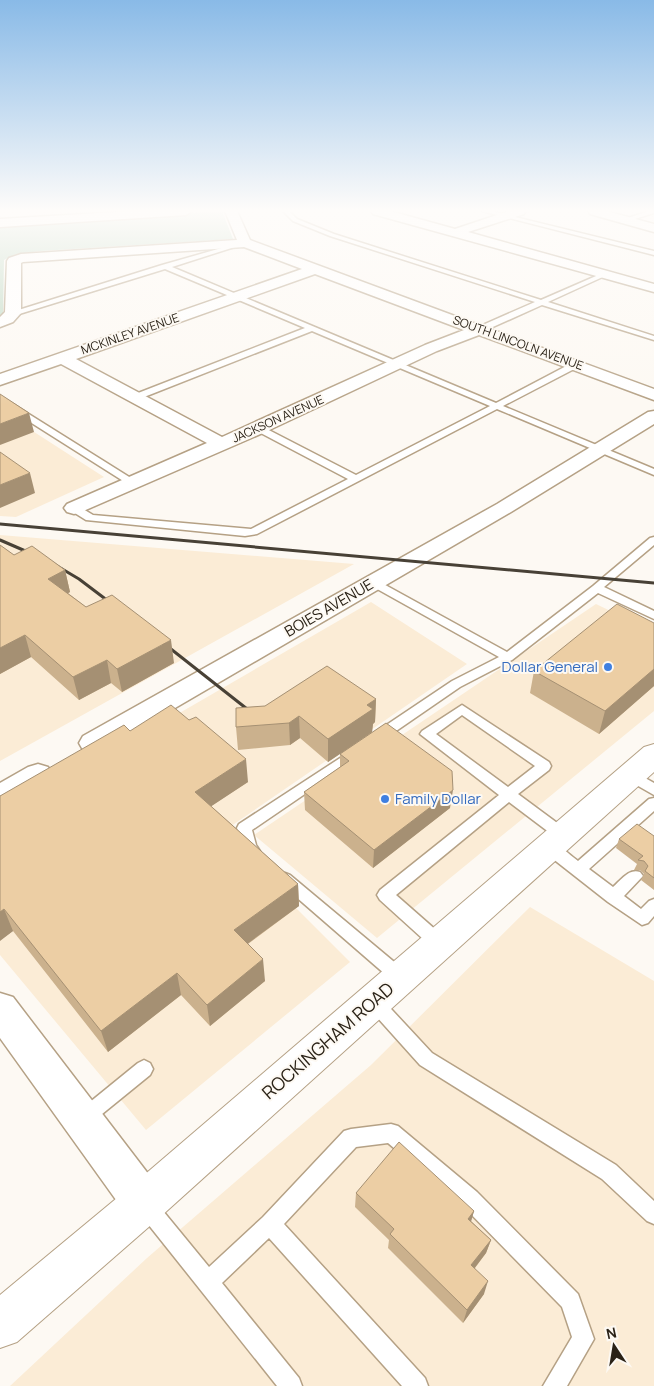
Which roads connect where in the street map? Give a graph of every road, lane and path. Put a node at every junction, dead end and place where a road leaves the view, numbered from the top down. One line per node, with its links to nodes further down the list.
1 (14, 276): 12 (street)
2 (133, 276): 12 (lane)
3 (188, 276): 10 (lane)
4 (296, 276): 10 (street, MCKINLEY AVENUE)
5 (334, 276): 15 (street, SOUTH LINCOLN AVENUE)
6 (461, 276): 11 (lane)
7 (601, 276): 11 (lane)
8 (611, 276): 9 (street)
9 (654, 288)
10 (237, 296): 14 (lane); 17 (street, MCKINLEY AVENUE)
11 (545, 302): 15 (lane); 16 (lane)
12 (13, 313): 13 (street)
13 (0, 322)
14 (312, 328): 18 (lane); 22 (lane)
15 (481, 330): 18 (street, JACKSON AVENUE); 19 (street, SOUTH LINCOLN AVENUE)
16 (654, 338)
17 (62, 358): 20 (street, MCKINLEY AVENUE); 22 (street)
18 (397, 364): 24 (lane); 26 (street, JACKSON AVENUE)
19 (575, 365): 21 (street, SOUTH LINCOLN AVENUE); 24 (lane)
20 (0, 380)
21 (654, 395)
22 (136, 398): 27 (street)
23 (0, 399): 31 (lane)
24 (495, 406): 28 (lane); 30 (lane)
25 (654, 416): 28 (street, BOIES AVENUE)
26 (258, 428): 27 (street, JACKSON AVENUE); 30 (lane)
27 (222, 444): 31 (street, JACKSON AVENUE)
28 (598, 450): 29 (lane); 34 (street, BOIES AVENUE)
29 (654, 472)
30 (356, 479): 32 (lane)
31 (131, 482): 32 (street, JACKSON AVENUE)
32 (74, 508)
33 (654, 540): 35 (lane)
34 (374, 583): 37 (lane); 40 (street, BOIES AVENUE)
35 (597, 588): 36 (lane); 37 (lane)
36 (654, 615)
37 (508, 658): 47 (lane)
38 (648, 781): 41 (street, ROCKINGHAM ROAD); 42 (lane)
39 (509, 793): 39 (lane); 41 (lane); 46 (lane)
40 (0, 796)
41 (555, 841): 42 (lane); 46 (street, ROCKINGHAM ROAD)
42 (578, 870): 44 (lane)
43 (635, 876): 44 (lane)
44 (613, 897): 45 (lane)
45 (654, 906)
46 (439, 943): 47 (street, ROCKINGHAM ROAD)
47 (400, 977): 48 (street, ROCKINGHAM ROAD)
48 (373, 1001): 52 (street, ROCKINGHAM ROAD); 53 (lane)
49 (0, 1009): 51 (street)
50 (144, 1069): 51 (lane)
51 (83, 1118): 52 (street)
52 (144, 1203): 55 (lane); 56 (street, ROCKINGHAM ROAD)
53 (654, 1214)
54 (270, 1224): 55 (lane); 58 (lane); 59 (lane)
55 (207, 1283): 57 (lane)
56 (0, 1325)
57 (291, 1386)
58 (416, 1386)
59 (554, 1386)

